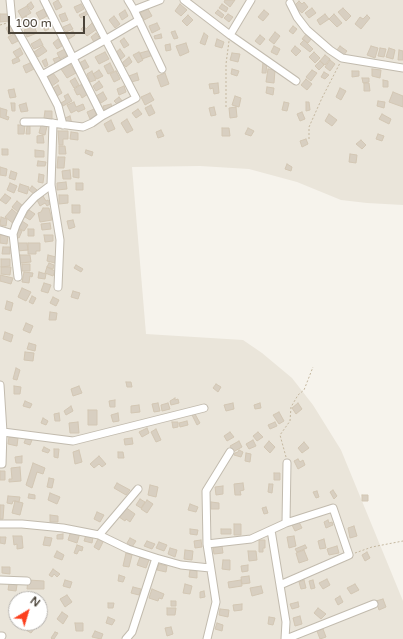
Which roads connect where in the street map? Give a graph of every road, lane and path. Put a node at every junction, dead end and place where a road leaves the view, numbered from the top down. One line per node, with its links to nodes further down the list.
1 (10, 0): 17 (street)
2 (44, 0): 13 (street)
3 (85, 0): 12 (street)
4 (128, 0): 9 (street)
5 (160, 0): 9 (street)
6 (184, 0): 11 (street)
7 (251, 0): 11 (street)
8 (290, 1): 14 (street)
9 (134, 10): 10 (street)
10 (139, 20): 12 (street); 16 (street)
11 (230, 35): 18 (street); 19 (path)
12 (105, 40): 13 (street); 20 (street)
13 (73, 58): 17 (street); 20 (street)
14 (342, 58): 15 (street); 24 (path)
15 (403, 68)
16 (162, 69)
17 (42, 75): 23 (street)
18 (296, 81)
19 (226, 107)
20 (102, 116): 23 (street)
21 (24, 122): 22 (street)
22 (53, 123): 23 (street); 25 (street)
23 (63, 125)
24 (309, 139)
25 (51, 185): 27 (street); 29 (street)
26 (0, 230): 27 (street)
27 (13, 234): 28 (street)
28 (18, 277)
29 (58, 287)
30 (313, 367): 35 (path)
31 (0, 385): 33 (street)
32 (204, 408): 33 (street)
33 (3, 432): 36 (street)
34 (230, 452): 43 (street)
35 (288, 463): 38 (street)
36 (0, 464)
37 (138, 489): 41 (street)
38 (286, 523): 40 (street); 44 (street)
39 (0, 524): 41 (street)
40 (271, 530): 43 (street); 49 (street)
41 (99, 535): 45 (street)
42 (403, 541): 44 (path)
43 (207, 544): 46 (street)
44 (349, 556): 49 (street)
45 (156, 558): 46 (street); 51 (street)
46 (210, 568): 52 (street)
47 (0, 580): 48 (street)
48 (27, 581)
49 (280, 585): 53 (street)
50 (374, 604): 53 (street)
51 (126, 639)
52 (206, 639)
53 (286, 639)

